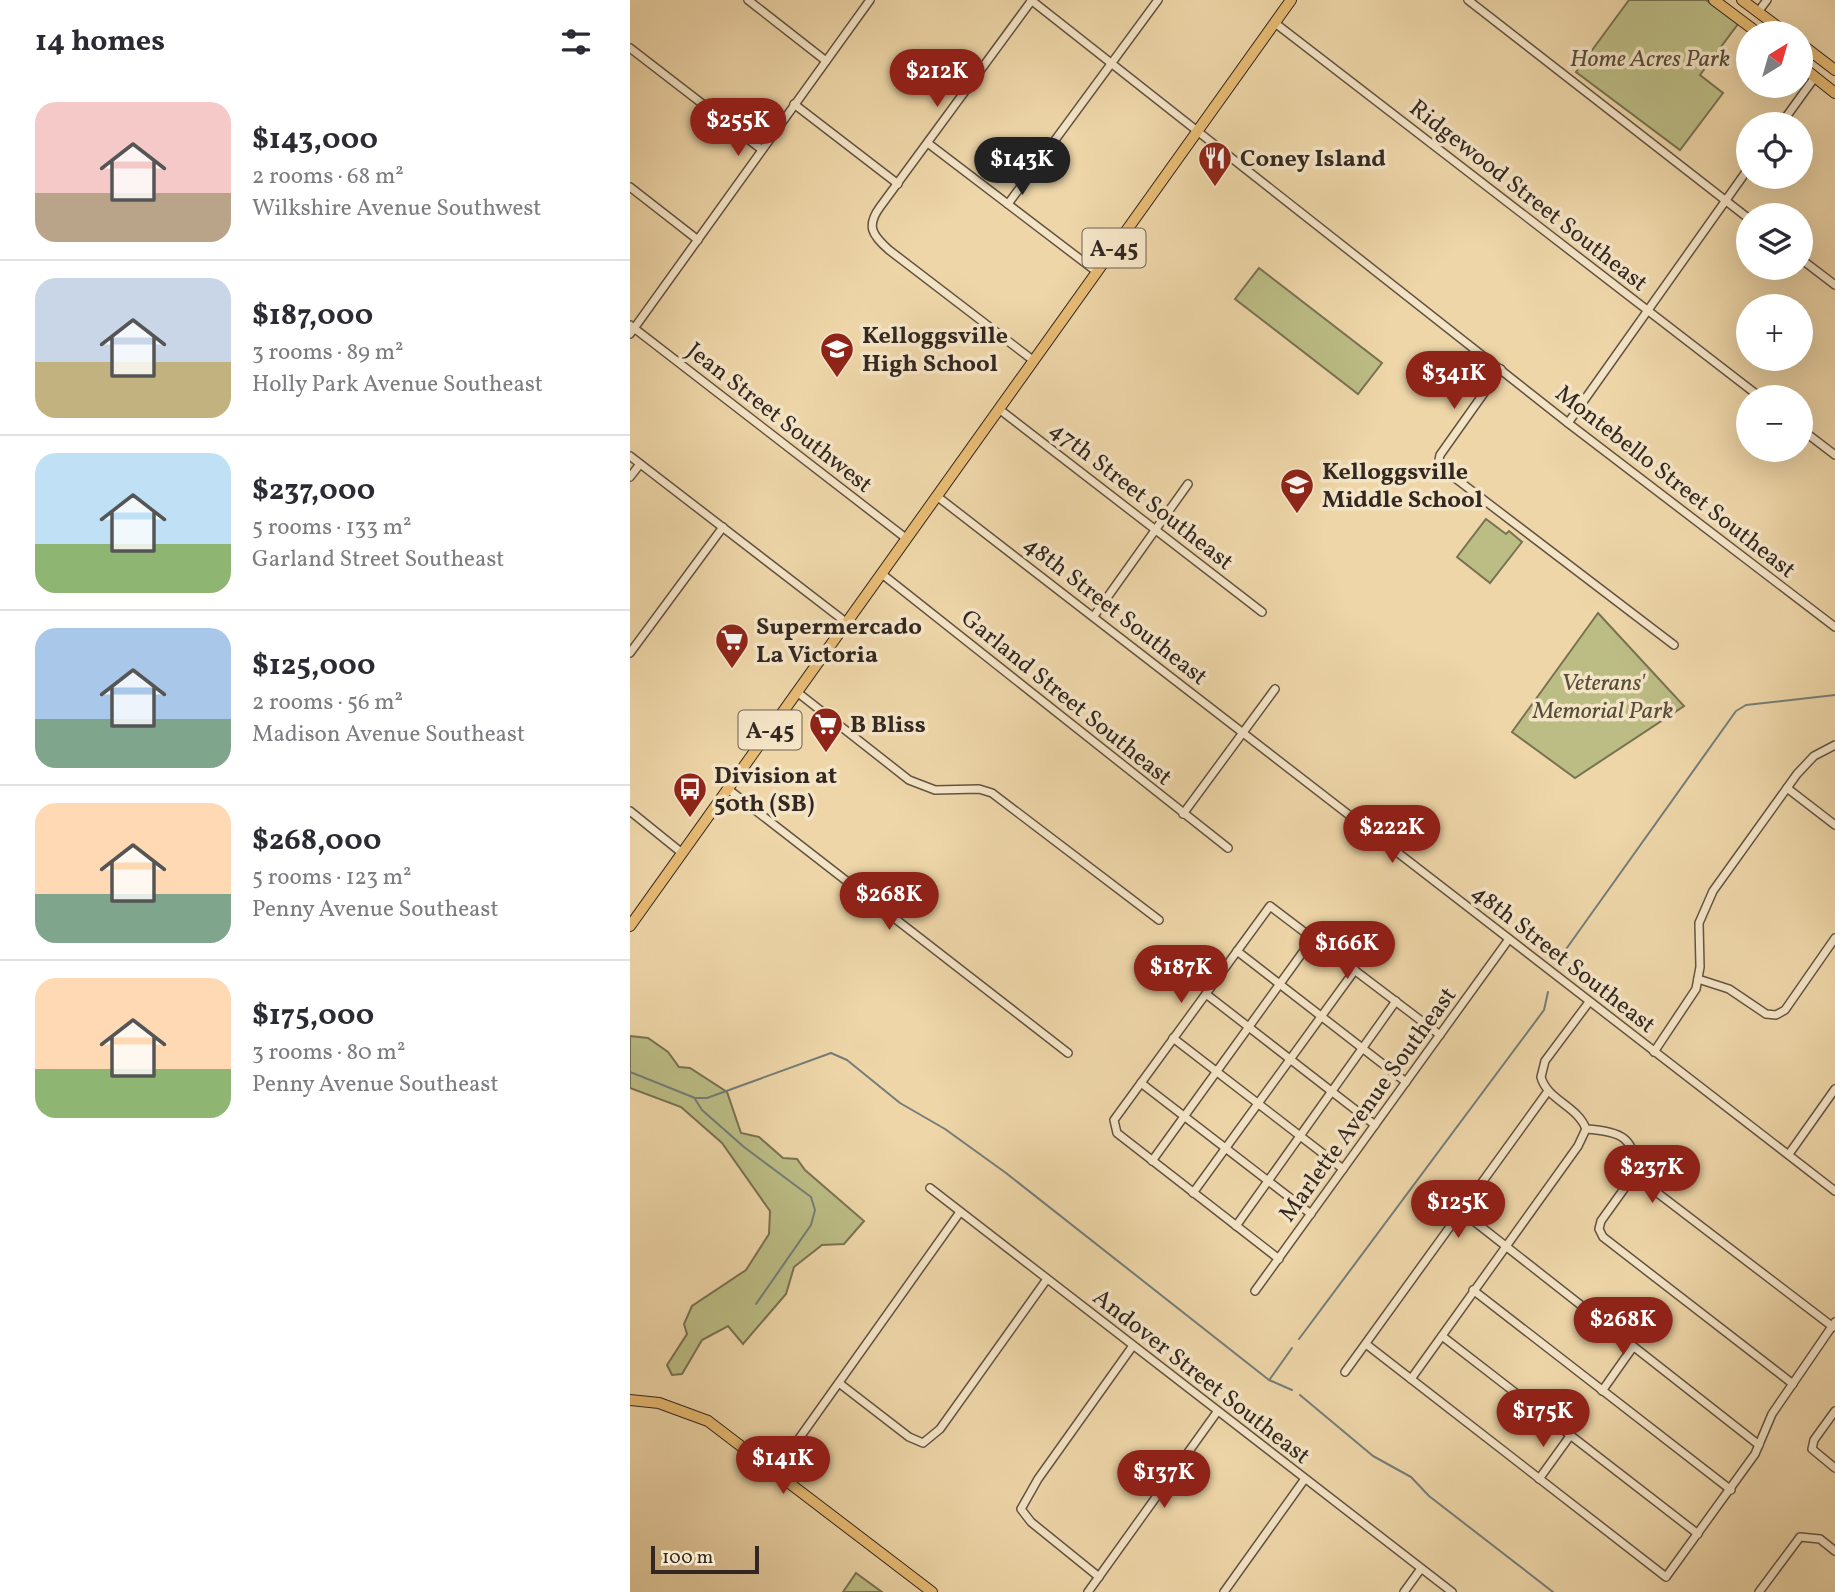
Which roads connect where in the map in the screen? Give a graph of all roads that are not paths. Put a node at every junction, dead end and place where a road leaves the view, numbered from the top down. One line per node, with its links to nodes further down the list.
1 (748, 0): 16 (street)
2 (870, 0): 16 (street)
3 (1031, 0): 17 (street, Montebello Street Southeast); 24 (street)
4 (1158, 0): 17 (street)
5 (1291, 0): 13 (main road, A-45)
6 (1468, 0): 29 (street)
7 (1714, 0): 11 (main road)
8 (1742, 0): 10 (main road)
9 (1767, 0): 10 (street)
10 (1758, 12): 12 (main road)
11 (1742, 21)
12 (1770, 21)
13 (1275, 23): 23 (main road, A-45); 36 (street, Ridgewood Street Southeast)
14 (630, 48): 25 (street)
15 (1813, 54): 18 (main road)
16 (826, 61): 21 (street)
17 (1111, 65): 23 (street, Montebello Street Southeast); 30 (street)
18 (1835, 71): 19 (main road)
19 (1815, 77): 20 (main road); 22 (street)
20 (1835, 93)
21 (794, 104): 25 (street); 26 (street)
22 (1790, 112)
23 (1198, 130): 34 (main road, A-45); 39 (street, Montebello Street Southeast)
24 (929, 144): 26 (street); 30 (street)
25 (761, 149): 32 (street)
26 (898, 184): 38 (street)
27 (1736, 186): 29 (street)
28 (630, 187): 32 (street)
29 (1725, 201): 31 (street); 36 (street)
30 (1008, 204): 34 (street)
31 (1736, 209)
32 (698, 240): 37 (street)
33 (1813, 268): 35 (street)
34 (1097, 272): 38 (main road, A-45)
35 (1835, 285)
36 (1647, 310): 40 (street, Ridgewood Street Southeast); 42 (street)
37 (631, 329): 52 (street, Jean Street Southwest)
38 (1034, 361): 41 (main road, A-45)
39 (1501, 369): 42 (street, Montebello Street Southeast); 58 (street)
40 (1744, 385)
41 (999, 409): 49 (main road, A-45); 51 (street, 47th Street Southeast)
42 (1568, 423): 57 (street, Montebello Street Southeast)
43 (1813, 438): 44 (street)
44 (1835, 455)
45 (630, 456): 46 (street)
46 (640, 464): 47 (street); 50 (street)
47 (630, 477)
48 (1188, 484): 51 (street)
49 (938, 498): 52 (main road, A-45); 55 (street, 48th Street Southeast)
50 (723, 527): 56 (street); 59 (street)
51 (1155, 530): 54 (street, 47th Street Southeast); 55 (street)
52 (907, 539): 53 (main road, A-45)
53 (882, 574): 56 (main road, A-45); 67 (street, Garland Street Southeast)
54 (1262, 612)
55 (1094, 616): 62 (street, 48th Street Southeast)
56 (847, 623): 61 (main road, A-45)
57 (1835, 626)
58 (1674, 645)
59 (630, 653)
60 (1275, 689): 62 (street)
61 (797, 692): 65 (main road, A-45); 71 (street)
62 (1242, 732): 67 (street); 75 (street, 48th Street Southeast)
63 (1835, 745): 64 (street)
64 (1787, 788): 68 (street); 78 (street)
65 (728, 789): 70 (main road, A-45); 89 (street)
66 (630, 811): 70 (street)
67 (1183, 814): 69 (street, Garland Street Southeast)
68 (1835, 825)
69 (1228, 848)
70 (682, 853): 72 (main road, A-45)
71 (1159, 920)
72 (630, 926)
73 (1312, 938): 76 (street); 77 (street); 79 (street)
74 (1835, 938): 78 (street)
75 (1509, 939): 82 (street, 48th Street Southeast); 85 (street, Marlette Avenue Southeast)
76 (1237, 951): 79 (street); 80 (street)
77 (1355, 970): 81 (street); 83 (street)
78 (1698, 979): 88 (street)
79 (1280, 984): 83 (street); 84 (street)
80 (1206, 994): 84 (street); 86 (street)
81 (1396, 1002): 85 (street); 87 (street)
82 (1589, 1002): 88 (street, 48th Street Southeast); 95 (street)
83 (1321, 1016): 87 (street); 90 (street)
84 (1248, 1027): 90 (street); 91 (street)
85 (1440, 1035): 92 (street, Marlette Avenue Southeast)
86 (1173, 1038): 91 (street); 93 (street)
87 (1363, 1049): 92 (street); 96 (street)
88 (1654, 1052): 103 (street, 48th Street Southeast)
89 (1068, 1053)
90 (1290, 1059): 96 (street); 97 (street)
91 (1216, 1072): 97 (street); 98 (street)
92 (1406, 1082): 99 (street, Marlette Avenue Southeast)
93 (1141, 1083): 98 (street); 104 (street)
94 (1835, 1089): 103 (street)
95 (1548, 1091): 100 (street); 111 (street)
96 (1332, 1092): 99 (street); 101 (street)
97 (1258, 1104): 101 (street); 102 (street)
98 (1184, 1116): 102 (street); 104 (street)
99 (1375, 1125): 105 (street, Marlette Avenue Southeast)
100 (1586, 1129): 106 (street); 115 (street)
101 (1300, 1136): 105 (street); 107 (street)
102 (1226, 1148): 107 (street); 110 (street)
103 (1789, 1154): 109 (street, 48th Street Southeast)
104 (1152, 1161): 110 (street)
105 (1343, 1170): 113 (street, Marlette Avenue Southeast)
106 (1634, 1175): 120 (street); 128 (street)
107 (1268, 1181): 113 (street); 114 (street)
108 (930, 1188): 112 (street, Andover Street Southeast)
109 (1835, 1191)
110 (1193, 1193): 114 (street)
111 (1461, 1211): 115 (street); 122 (street)
112 (960, 1212): 117 (street, Andover Street Southeast); 127 (street)
113 (1311, 1214): 116 (street, Marlette Avenue Southeast)
114 (1236, 1226): 116 (street)
115 (1506, 1245): 118 (street); 123 (street)
116 (1279, 1259): 119 (street, Marlette Avenue Southeast)
117 (1047, 1279): 124 (street, Andover Street Southeast); 127 (street)
118 (1473, 1290): 121 (street); 129 (street)
119 (1255, 1291)
120 (1834, 1324): 128 (street)
121 (1441, 1336): 126 (street); 133 (street)
122 (1366, 1344): 125 (street); 126 (street)
123 (1633, 1346): 129 (street); 134 (street)
124 (1132, 1347): 132 (street, Andover Street Southeast); 143 (street)
125 (1345, 1372)
126 (1411, 1378): 137 (street)
127 (839, 1383): 136 (street)
128 (1793, 1384): 134 (street)
129 (1602, 1391): 139 (street)
130 (630, 1400): 136 (main road)
131 (1835, 1411): 135 (street)
132 (1217, 1412): 138 (street, Andover Street Southeast); 143 (street)
133 (1570, 1436): 137 (street); 140 (street)
134 (1759, 1445): 139 (street)
135 (1835, 1468)
136 (776, 1471): 144 (main road)
137 (1539, 1479): 140 (street)
138 (1304, 1480): 142 (street, Andover Street Southeast); 146 (street)
139 (1731, 1490): 140 (street)
140 (1698, 1534)
141 (1835, 1551): 149 (street)
142 (1420, 1570): 147 (street); 148 (street, Andover Street Southeast)
143 (1099, 1577): 145 (street)
144 (932, 1592)
145 (1088, 1592)
146 (1224, 1592)
147 (1404, 1592)
148 (1452, 1592)
149 (1759, 1592)

